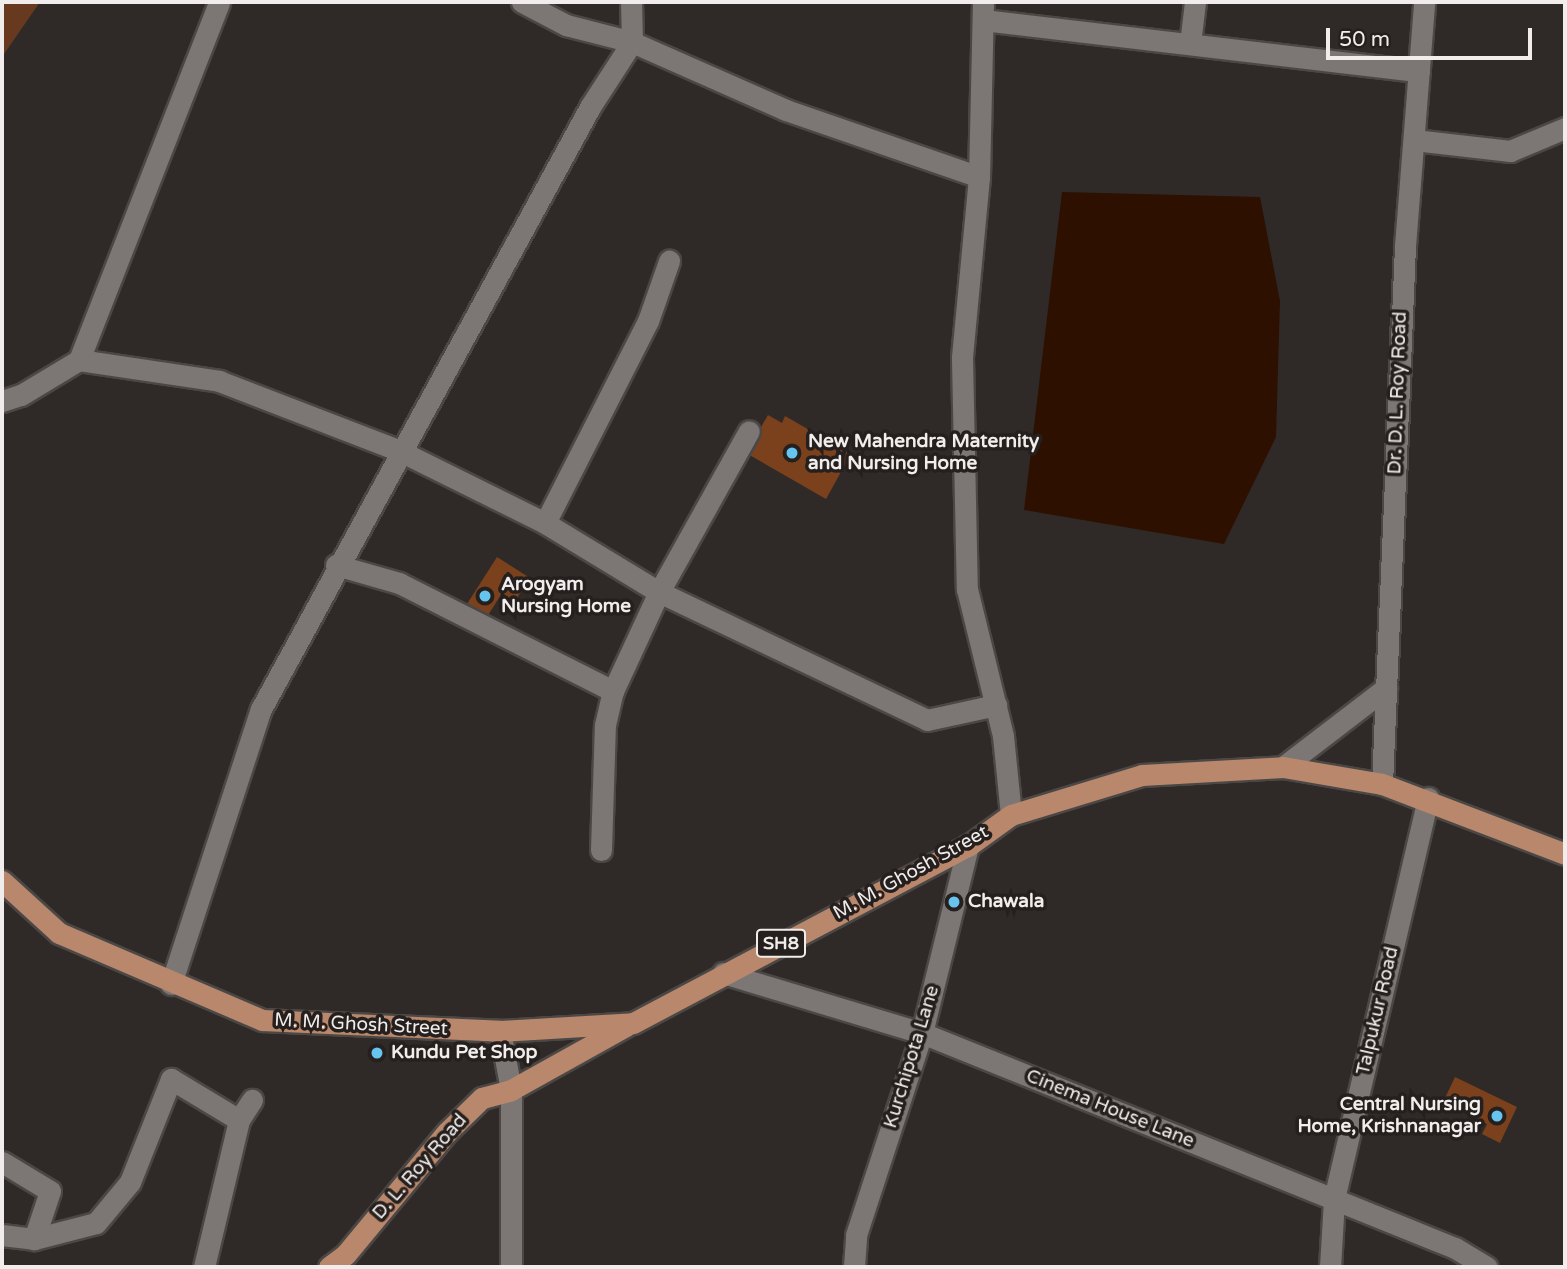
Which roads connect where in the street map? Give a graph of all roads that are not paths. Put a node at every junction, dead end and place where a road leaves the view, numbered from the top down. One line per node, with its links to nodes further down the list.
1 (219, 2): 14 (street)
2 (522, 2): 7 (street)
3 (631, 2): 7 (street)
4 (1195, 2): 8 (street)
5 (1424, 2): 9 (street, Dr. D. L. Roy Road)
6 (983, 11): 8 (street); 12 (street)
7 (632, 42): 12 (street); 17 (street)
8 (1189, 44): 9 (street)
9 (1419, 71): 11 (street, Dr. D. L. Roy Road)
10 (1565, 128): 11 (street)
11 (1414, 140): 21 (street, Dr. D. L. Roy Road)
12 (979, 177): 23 (street)
13 (668, 261): 18 (street)
14 (79, 360): 15 (street); 17 (street)
15 (2, 401)
16 (749, 431): 20 (street)
17 (400, 452): 18 (street); 19 (street)
18 (545, 523): 20 (street)
19 (336, 565): 22 (street); 33 (street)
20 (659, 592): 22 (street); 23 (street)
21 (1386, 688): 24 (street); 25 (street, Dr. D. L. Roy Road)
22 (613, 691): 29 (street)
23 (996, 705): 27 (street)
24 (1283, 767): 25 (main road, M. M. Ghosh Street / SH8); 27 (main road, M. M. Ghosh Street / SH8)
25 (1382, 784): 26 (main road, M. M. Ghosh Street / SH8)
26 (1428, 798): 30 (main road, M. M. Ghosh Street / SH8); 41 (street, Talpukur Road)
27 (1011, 816): 28 (main road, M. M. Ghosh Street / SH8)
28 (968, 846): 32 (main road, M. M. Ghosh Street / SH8); 36 (street, Kurchipota Lane)
29 (601, 850)
30 (1565, 855)
31 (2, 881): 33 (main road, M. M. Ghosh Street / SH8)
32 (723, 973): 34 (main road, M. M. Ghosh Street / SH8); 36 (street, Cinema House Lane)
33 (171, 984): 35 (main road, M. M. Ghosh Street / SH8)
34 (633, 1023): 35 (main road, M. M. Ghosh Street / SH8); 37 (main road, D. L. Roy Road)
35 (499, 1031): 37 (street)
36 (922, 1032): 41 (street, Cinema House Lane); 47 (street, Kurchipota Lane)
37 (511, 1090): 45 (main road, D. L. Roy Road); 46 (street)
38 (252, 1100): 39 (street)
39 (239, 1120): 43 (street); 44 (street)
40 (2, 1162): 43 (street)
41 (1334, 1199): 48 (street, Talpukur Road); 49 (street, Cinema House Lane)
42 (2, 1236): 43 (street)
43 (34, 1239)
44 (204, 1267)
45 (329, 1267)
46 (511, 1267)
47 (854, 1267)
48 (1330, 1267)
49 (1487, 1267)

